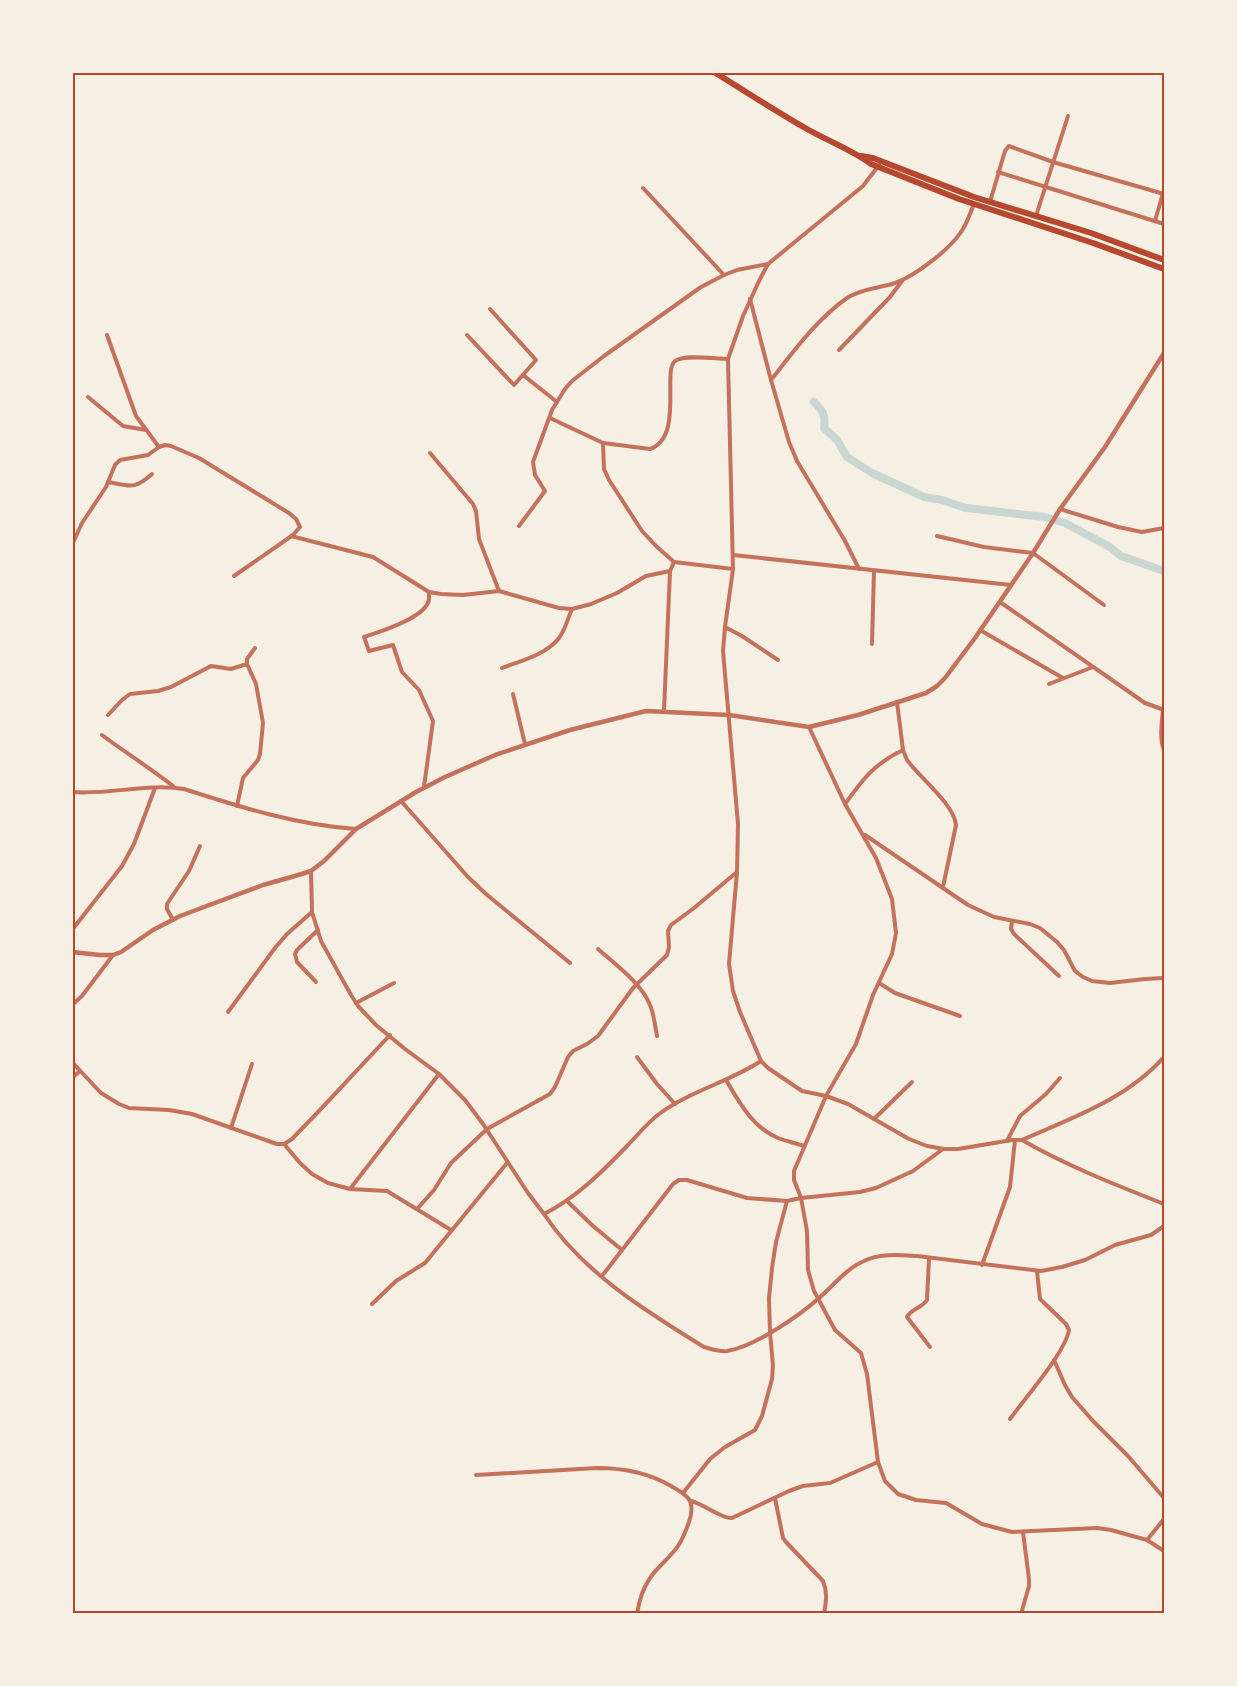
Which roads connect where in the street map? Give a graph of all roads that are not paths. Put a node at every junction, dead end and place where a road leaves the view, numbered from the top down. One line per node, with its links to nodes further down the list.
1 (714, 72): 4 (highway)
2 (1068, 116): 3 (street)
3 (1053, 162): 5 (street); 6 (street); 8 (street)
4 (879, 164): 9 (highway); 10 (highway); 15 (street)
5 (998, 172): 6 (street); 9 (street)
6 (1045, 186): 11 (street); 12 (street)
7 (643, 188): 17 (street)
8 (1164, 194): 12 (street)
9 (990, 202): 11 (highway)
10 (974, 204): 16 (highway); 18 (street)
11 (1036, 216): 14 (highway)
12 (1155, 221): 13 (street)
13 (1164, 224)
14 (1164, 260)
15 (768, 264): 17 (street); 19 (street)
16 (1164, 268)
17 (724, 275): 29 (street)
18 (903, 280): 23 (street); 27 (street)
19 (750, 299): 25 (street); 27 (street)
20 (490, 309): 26 (street)
21 (107, 335): 31 (street)
22 (467, 335): 26 (street)
23 (839, 350)
24 (1164, 353): 37 (street)
25 (728, 359): 32 (street); 44 (street)
26 (523, 375): 29 (street)
27 (771, 380): 47 (street)
28 (88, 397): 31 (street)
29 (557, 402): 30 (street)
30 (550, 418): 32 (street); 38 (street)
31 (146, 430): 33 (street)
32 (603, 444): 45 (street)
33 (159, 447): 36 (street); 40 (street)
34 (430, 453): 52 (street)
35 (152, 474): 36 (street)
36 (108, 482): 42 (street)
37 (1060, 509): 39 (street); 43 (street)
38 (519, 526)
39 (1164, 528)
40 (291, 536): 50 (street); 53 (street)
41 (937, 536): 43 (street)
42 (72, 545)
43 (1033, 553): 51 (street); 55 (street)
44 (733, 555): 46 (street); 47 (street)
45 (674, 562): 46 (street); 48 (street)
46 (733, 569): 57 (street)
47 (859, 569): 49 (street)
48 (670, 571): 56 (street); 70 (street)
49 (874, 571): 51 (street); 59 (street)
50 (234, 576)
51 (1011, 585): 54 (street)
52 (499, 591): 53 (street); 56 (street)
53 (429, 592): 80 (street)
54 (1000, 602): 58 (street); 63 (street)
55 (1104, 605)
56 (572, 609): 64 (street)
57 (725, 627): 61 (street); 72 (street)
58 (980, 630): 65 (street); 68 (street)
59 (872, 644)
60 (255, 648): 62 (street)
61 (778, 660)
62 (247, 664): 71 (street); 84 (street)
63 (1093, 667): 65 (street); 69 (street)
64 (502, 668)
65 (1063, 678): 66 (street)
66 (1049, 684)
67 (513, 694): 75 (street)
68 (897, 702): 73 (street); 76 (street)
69 (1164, 709): 77 (street)
70 (664, 711): 72 (street); 75 (street)
71 (108, 715)
72 (729, 715): 73 (street); 89 (street)
73 (809, 727): 83 (street)
74 (102, 735): 79 (street)
75 (525, 744): 80 (street)
76 (903, 750): 83 (street); 90 (street)
77 (1164, 750)
78 (155, 788): 79 (street); 81 (street); 94 (street)
79 (175, 788): 84 (street)
80 (424, 788): 82 (street)
81 (72, 792)
82 (401, 801): 85 (street); 99 (street)
83 (844, 804): 86 (street)
84 (237, 806): 85 (street)
85 (356, 829): 88 (street)
86 (863, 834): 90 (street); 104 (street)
87 (200, 846): 92 (street)
88 (310, 871): 91 (street); 92 (street)
89 (737, 872): 105 (street); 114 (street)
90 (942, 887): 93 (street)
91 (312, 912): 95 (street); 108 (street)
92 (173, 920): 98 (street)
93 (1012, 922): 100 (street); 101 (street)
94 (72, 930)
95 (318, 930): 102 (street); 106 (street)
96 (598, 949): 105 (street)
97 (72, 952): 98 (street)
98 (113, 955): 107 (street)
99 (570, 963)
100 (1059, 976)
101 (1164, 978)
102 (316, 982)
103 (394, 983): 106 (street)
104 (879, 983): 109 (street); 123 (street)
105 (637, 985): 111 (street); 127 (street)
106 (356, 1003): 110 (street)
107 (72, 1005)
108 (228, 1012)
109 (960, 1016)
110 (390, 1035): 118 (street); 131 (street)
111 (657, 1036)
112 (1164, 1057): 129 (street)
113 (636, 1058): 124 (street)
114 (761, 1061): 121 (street); 123 (street)
115 (72, 1062): 117 (street)
116 (252, 1064): 126 (street)
117 (80, 1071): 119 (street); 126 (street)
118 (440, 1074): 127 (street); 135 (street)
119 (72, 1078)
120 (1060, 1078): 130 (street)
121 (726, 1080): 124 (street); 132 (street)
122 (912, 1082): 125 (street)
123 (826, 1096): 125 (street); 132 (street)
124 (676, 1104): 137 (street)
125 (874, 1119): 133 (street)
126 (231, 1128): 131 (street)
127 (487, 1129): 134 (street); 140 (street)
128 (1015, 1140): 129 (street); 130 (street); 146 (street)
129 (1022, 1140): 139 (street)
130 (1007, 1141): 133 (street)
131 (284, 1144): 135 (street)
132 (804, 1146): 136 (street)
133 (944, 1149): 136 (street)
134 (507, 1163): 141 (street); 143 (street)
135 (350, 1189): 140 (street)
136 (801, 1198): 138 (street); 149 (street)
137 (567, 1201): 141 (street); 144 (street)
138 (787, 1201): 144 (street); 151 (street)
139 (1164, 1204)
140 (417, 1209): 143 (street)
141 (544, 1214): 148 (street)
142 (1164, 1226): 147 (street)
143 (451, 1230): 150 (street)
144 (622, 1250): 148 (street)
145 (929, 1258): 146 (street); 149 (street); 152 (street)
146 (982, 1265): 147 (street)
147 (1037, 1271): 153 (street)
148 (602, 1276): 151 (street)
149 (818, 1299): 151 (street); 155 (street)
150 (372, 1304)
151 (770, 1332): 157 (street)
152 (930, 1347)
153 (1054, 1360): 154 (street); 159 (street)
154 (1010, 1419)
155 (878, 1462): 158 (street); 162 (street)
156 (476, 1475): 157 (street)
157 (683, 1493): 160 (street)
158 (775, 1498): 160 (street); 166 (street)
159 (1164, 1498)
160 (691, 1501): 165 (street)
161 (1164, 1519): 163 (street)
162 (1023, 1532): 163 (street); 167 (street)
163 (1147, 1540): 164 (street)
164 (1164, 1551)
165 (637, 1614)
166 (824, 1614)
167 (1020, 1614)

